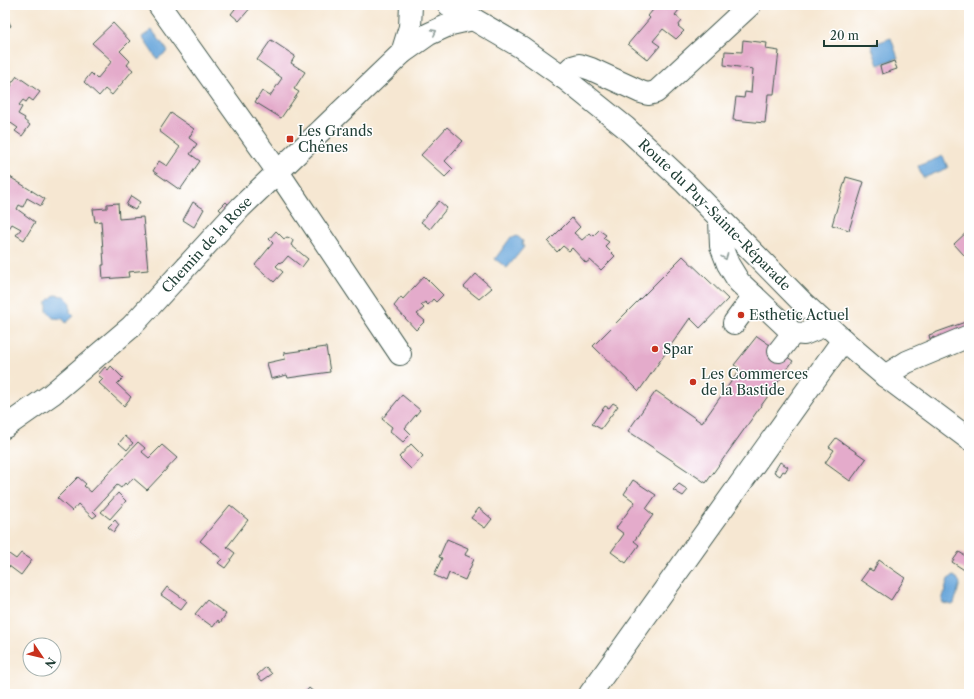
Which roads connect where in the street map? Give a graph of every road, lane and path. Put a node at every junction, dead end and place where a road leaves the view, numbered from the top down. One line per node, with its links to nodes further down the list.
1 (160, 5): 8 (street)
2 (411, 5): 6 (street, Chemin de la Rose)
3 (449, 5): 5 (street, Route du Puy-Sainte-Réparade)
4 (750, 5): 7 (street)
5 (473, 19): 6 (street, Chemin de la Rose, one-way to 5); 7 (street, Route du Puy-Sainte-Réparade)
6 (402, 53): 8 (street, Chemin de la Rose)
7 (562, 76): 9 (street, Route du Puy-Sainte-Réparade)
8 (278, 172): 17 (street); 19 (street, Chemin de la Rose)
9 (720, 219): 10 (street, one-way to 10); 12 (street, Route du Puy-Sainte-Réparade)
10 (754, 296): 11 (street); 13 (street)
11 (734, 323)
12 (826, 325): 13 (street); 15 (street, Route du Puy-Sainte-Réparade)
13 (793, 333): 16 (street)
14 (969, 336): 18 (street)
15 (843, 340): 18 (street, Route du Puy-Sainte-Réparade); 21 (street)
16 (779, 351)
17 (400, 354)
18 (885, 376): 20 (street, Route du Puy-Sainte-Réparade)
19 (5, 426)
20 (969, 439)
21 (590, 694)

